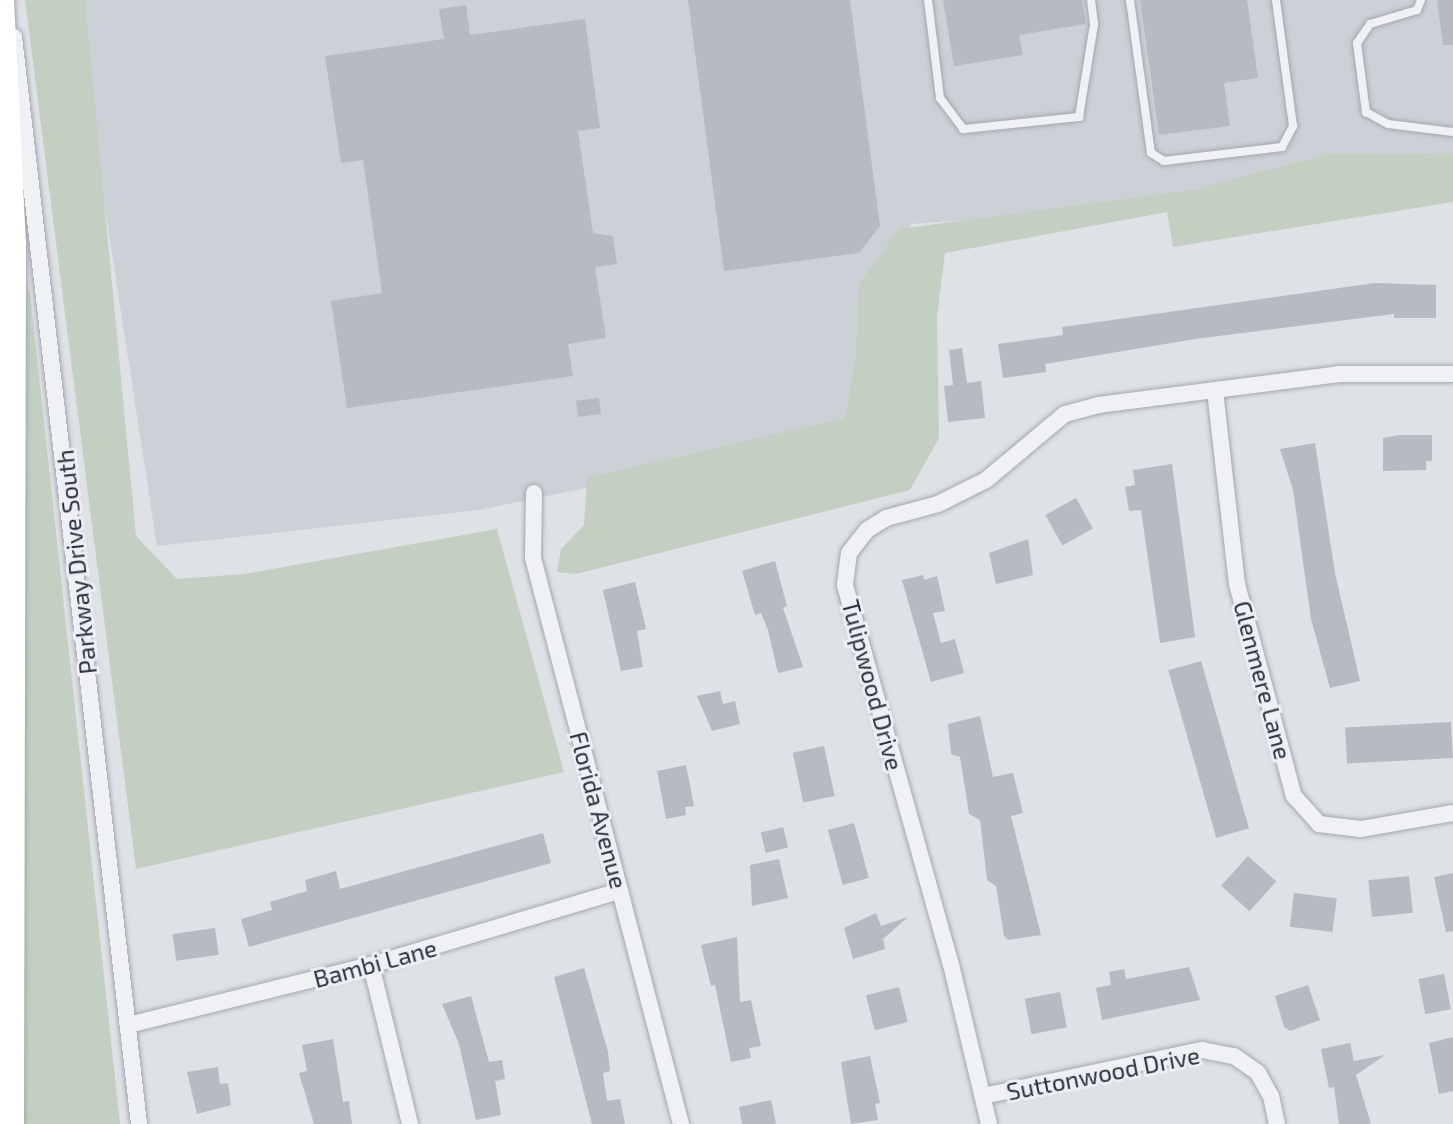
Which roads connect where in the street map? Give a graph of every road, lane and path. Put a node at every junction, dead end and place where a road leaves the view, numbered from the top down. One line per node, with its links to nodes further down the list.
1 (0, 0): 17 (highway)
2 (9, 0): 15 (street, Parkway Drive South)
3 (928, 0): 4 (lane)
4 (1091, 0)
5 (1130, 0): 6 (lane)
6 (1276, 0)
7 (1421, 0): 8 (lane)
8 (1453, 132)
9 (1453, 374): 10 (street, Tulipwood Drive)
10 (1215, 391): 12 (street, Glenmere Lane); 16 (street, Tulipwood Drive)
11 (534, 493): 13 (street, Florida Avenue)
12 (1453, 813)
13 (620, 891): 14 (street, Bambi Lane); 20 (street, Florida Avenue)
14 (371, 965): 15 (street, Bambi Lane); 19 (street)
15 (128, 1025): 18 (street, Parkway Drive South)
16 (983, 1096): 21 (street, Tulipwood Drive); 22 (street, Suttonwood Drive)
17 (10, 1124)
18 (139, 1124)
19 (410, 1124)
20 (681, 1124)
21 (989, 1124)
22 (1277, 1124)

